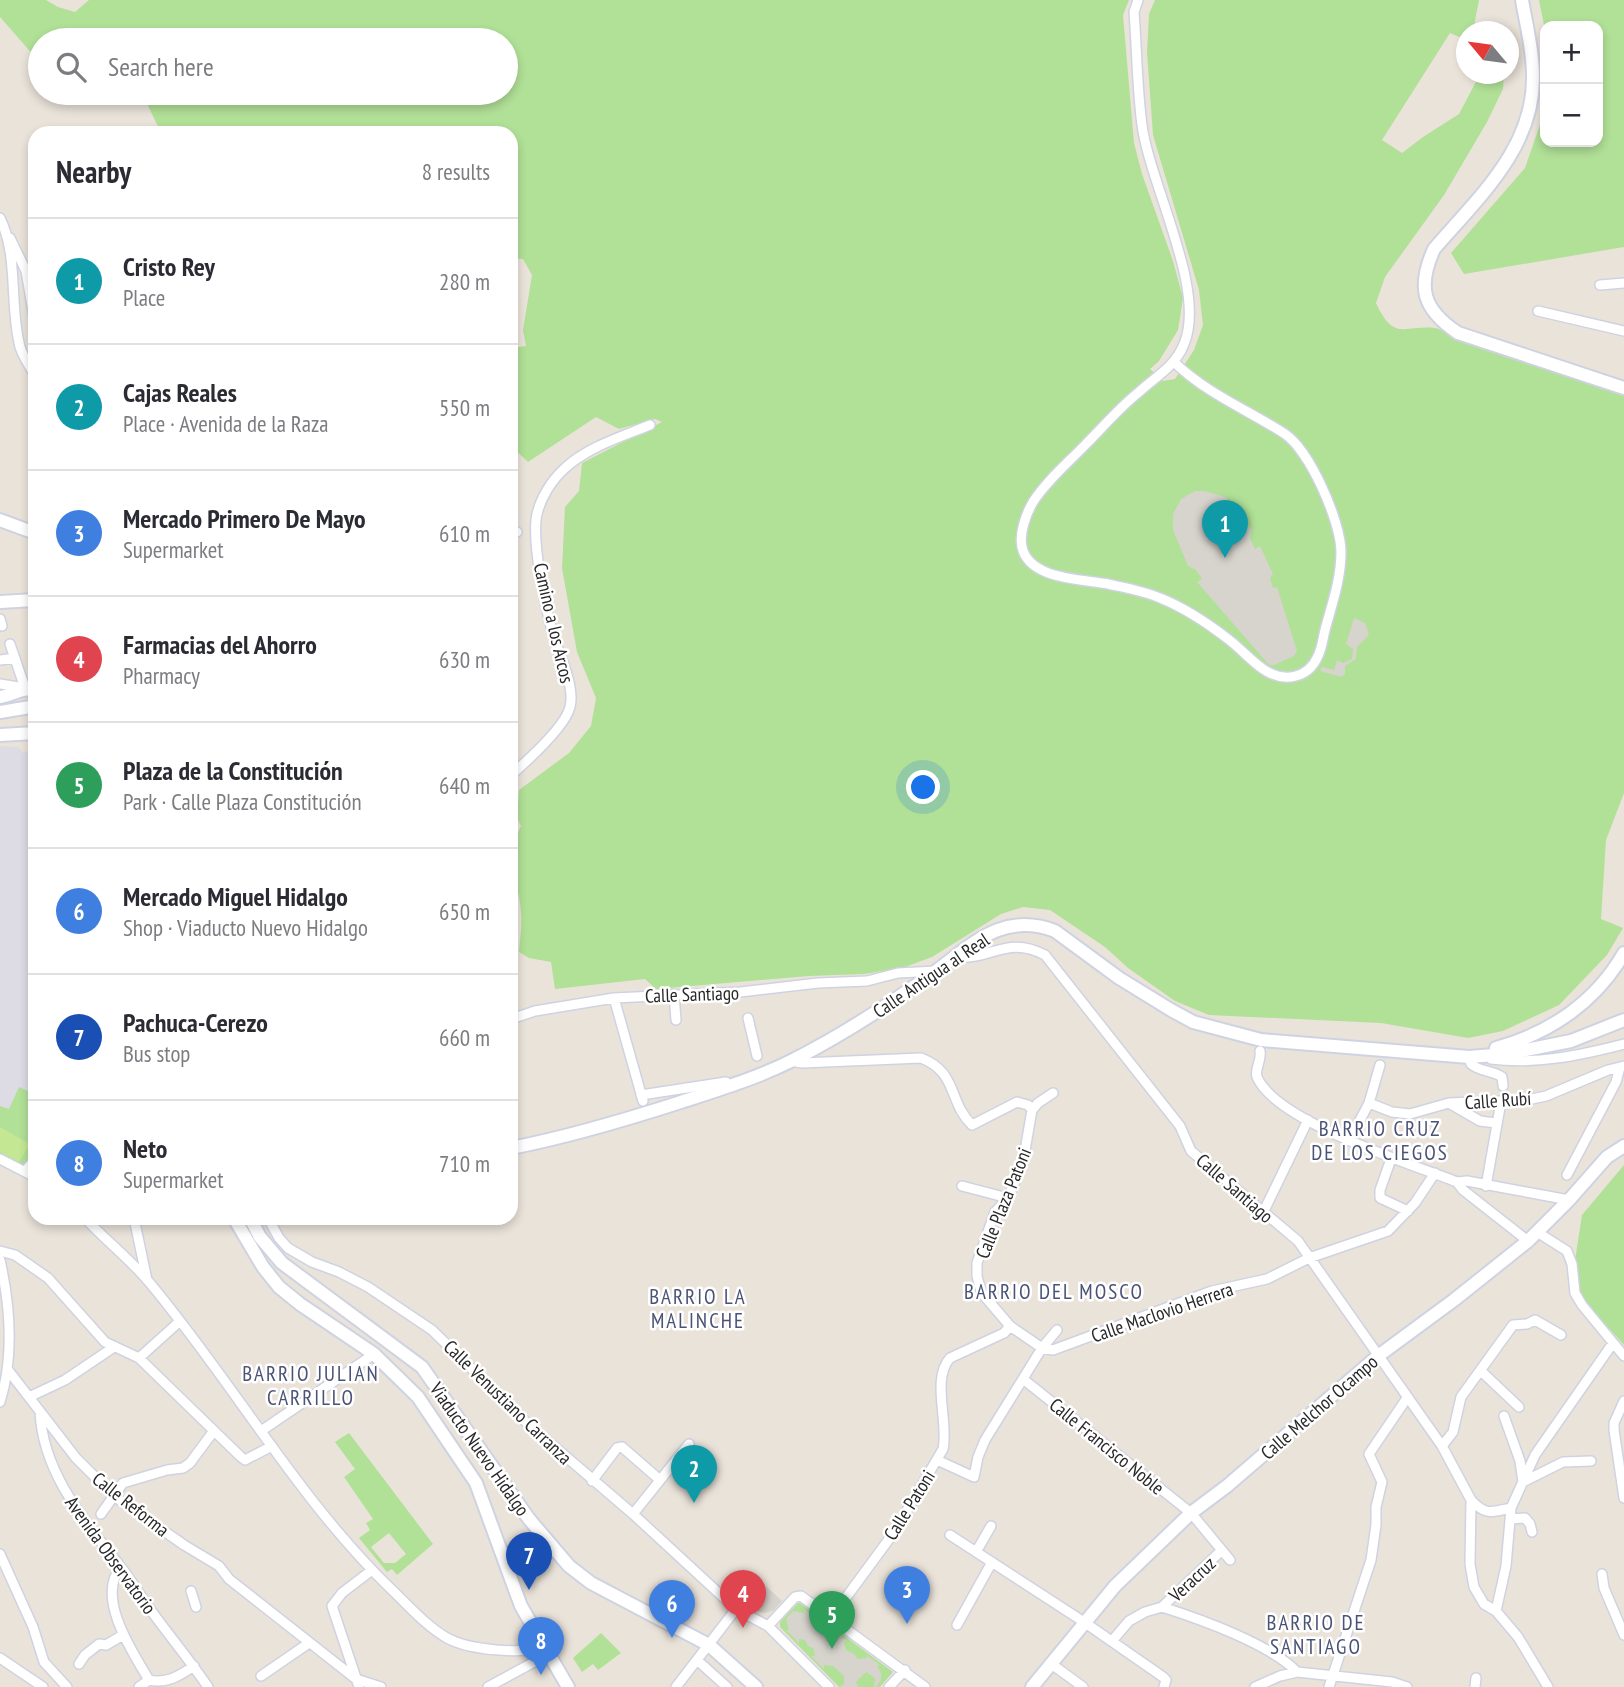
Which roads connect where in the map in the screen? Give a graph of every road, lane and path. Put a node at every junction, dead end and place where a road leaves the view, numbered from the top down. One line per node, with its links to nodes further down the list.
1 (1138, 0): 9 (street)
2 (1522, 0): 11 (main road)
3 (2, 223): 4 (street); 10 (street)
4 (28, 283)
5 (1624, 283): 6 (street)
6 (1600, 285)
7 (1538, 312): 8 (street)
8 (1624, 331)
9 (1174, 362): 9 (street)
10 (28, 363)
11 (1624, 388)
12 (650, 425): 29 (street, Camino a los Arcos)
13 (0, 520): 14 (main road)
14 (28, 530)
15 (28, 600): 16 (main road)
16 (0, 602)
17 (10, 644): 18 (street)
18 (15, 658): 19 (street); 21 (street)
19 (0, 660)
20 (0, 684): 22 (street)
21 (28, 685)
22 (28, 689)
23 (28, 690): 24 (main road)
24 (0, 697)
25 (28, 707): 26 (main road)
26 (0, 712)
27 (28, 733): 28 (main road)
28 (0, 735)
29 (518, 768)
30 (1624, 953): 42 (main road)
31 (956, 957): 32 (main road, Calle Antigua al Real); 42 (main road, Calle Antigua al Real); 71 (street, Calle Santiago)
32 (936, 971): 33 (street, Calle Santiago); 43 (main road, Calle Antigua al Real)
33 (674, 994): 34 (street, Calle Santiago); 37 (street)
34 (614, 998): 35 (street, Calle Santiago); 46 (street)
35 (518, 1017)
36 (748, 1018): 41 (street)
37 (676, 1020)
38 (1624, 1020): 42 (main road)
39 (1624, 1044): 42 (street)
40 (1260, 1051): 53 (street)
41 (758, 1056)
42 (1469, 1057): 47 (street)
43 (790, 1061): 46 (main road, Calle Antigua al Real); 52 (street)
44 (1380, 1065): 50 (street)
45 (1622, 1066): 49 (street, Calle Rubí); 64 (street)
46 (745, 1080): 56 (main road, Calle Antigua al Real)
47 (1503, 1086)
48 (1054, 1093): 52 (street)
49 (1501, 1102): 51 (street, Calle Rubí); 54 (street)
50 (1369, 1103): 51 (street, Calle Rubí); 55 (street)
51 (1449, 1103): 54 (street)
52 (1032, 1110): 68 (street, Calle Plaza Patoni)
53 (1308, 1120): 55 (street); 71 (street)
54 (1496, 1124): 67 (street)
55 (1349, 1141): 59 (street)
56 (518, 1146)
57 (1624, 1146): 69 (main road, Calle Melchor Ocampo)
58 (0, 1158): 61 (street)
59 (1391, 1159): 63 (street); 70 (street)
60 (28, 1167): 61 (street)
61 (24, 1171): 62 (street)
62 (28, 1173)
63 (1436, 1173): 65 (street); 70 (street, Calle Maclovio Herrera)
64 (1567, 1175)
65 (1457, 1182): 67 (street); 77 (street)
66 (962, 1186): 68 (street)
67 (1486, 1186): 69 (street)
68 (1008, 1198): 83 (street, Calle Plaza Patoni)
69 (1569, 1200): 77 (main road, Calle Melchor Ocampo)
70 (1408, 1211): 79 (street, Calle Maclovio Herrera)
71 (1263, 1213): 79 (street, Calle Santiago)
72 (92, 1225): 81 (street)
73 (135, 1225): 81 (street)
74 (238, 1225): 90 (main road)
75 (254, 1225): 146 (main road, Viaducto Nuevo Hidalgo)
76 (272, 1225): 112 (street, Calle Venustiano Carranza)
77 (1532, 1236): 87 (street); 91 (main road, Calle Melchor Ocampo)
78 (0, 1251): 88 (street)
79 (1309, 1258): 89 (street, Calle Maclovio Herrera); 91 (street, Calle Santiago)
80 (0, 1260): 86 (street)
81 (147, 1280): 82 (street)
82 (178, 1322): 93 (street); 104 (street)
83 (1010, 1326): 89 (street, Calle Plaza Patoni); 109 (street, Calle Patoni)
84 (1057, 1330): 89 (street)
85 (1561, 1335): 95 (street)
86 (4, 1343): 94 (street)
87 (1613, 1343): 92 (street); 113 (street)
88 (114, 1347): 93 (street); 97 (street)
89 (1042, 1348): 96 (street)
90 (374, 1354): 104 (street); 147 (main road)
91 (1378, 1356): 98 (street, Calle Santiago); 118 (main road, Calle Melchor Ocampo)
92 (1624, 1356)
93 (139, 1358): 105 (street)
94 (8, 1370): 97 (street, Calle Reforma); 100 (street)
95 (1481, 1371): 101 (street); 108 (street)
96 (1023, 1379): 109 (street); 118 (street, Calle Francisco Noble)
97 (29, 1397): 102 (street, Calle Reforma)
98 (1407, 1398): 108 (street, Calle Santiago); 156 (street)
99 (1624, 1401): 115 (street)
100 (0, 1402)
101 (1519, 1407)
102 (40, 1411): 114 (street, Calle Reforma); 130 (street, Avenida Observatorio)
103 (1504, 1416): 113 (street)
104 (261, 1431): 107 (street)
105 (213, 1432): 107 (street); 114 (street)
106 (690, 1444): 111 (street)
107 (272, 1446): 131 (street)
108 (1442, 1446): 116 (street, Calle Santiago)
109 (937, 1460): 138 (street, Calle Patoni)
110 (1591, 1461): 113 (street)
111 (660, 1480): 112 (street); 120 (street)
112 (592, 1481): 120 (street, Calle Venustiano Carranza)
113 (1523, 1482): 117 (street)
114 (114, 1496): 119 (street); 145 (street, Calle Reforma)
115 (1624, 1498)
116 (1471, 1500): 117 (street); 137 (street, Calle Santiago)
117 (1511, 1508): 121 (street)
118 (1191, 1513): 125 (street, Calle Francisco Noble); 139 (main road, Calle Melchor Ocampo)
119 (101, 1514)
120 (633, 1514): 136 (street, Calle Venustiano Carranza)
121 (1510, 1519): 123 (street); 137 (street)
122 (991, 1526): 126 (street)
123 (1532, 1532)
124 (950, 1535): 126 (street)
125 (1221, 1551): 128 (street, Calle Francisco Noble); 135 (street, Veracruz)
126 (975, 1552): 129 (street)
127 (0, 1555): 161 (street)
128 (1230, 1560)
129 (992, 1562): 139 (street); 140 (street)
130 (121, 1567): 142 (street); 152 (street, Avenida Observatorio)
131 (372, 1570): 147 (street); 158 (street)
132 (1602, 1574): 143 (street)
133 (191, 1591): 134 (street)
134 (196, 1607)
135 (1162, 1607): 144 (street); 154 (street)
136 (736, 1609): 141 (street, Calle Venustiano Carranza); 146 (street)
137 (1496, 1611): 178 (street, Calle Santiago)
138 (831, 1618): 141 (street); 153 (street)
139 (1084, 1622): 144 (street); 150 (main road, Calle Melchor Ocampo)
140 (957, 1625)
141 (768, 1626): 170 (street, Calle Venustiano Carranza)
142 (123, 1635): 151 (street); 157 (street)
143 (1624, 1635)
144 (1112, 1641): 159 (street)
145 (309, 1643): 155 (street); 158 (street, Calle Reforma)
146 (709, 1645): 149 (street); 169 (main road, Viaducto Nuevo Hidalgo)
147 (547, 1650): 165 (street); 166 (main road)
148 (0, 1658): 160 (street)
149 (697, 1660): 167 (street); 168 (street)
150 (1050, 1663): 173 (main road, Calle Melchor Ocampo); 174 (street)
151 (79, 1664)
152 (194, 1666): 157 (street); 163 (street, Avenida Observatorio)
153 (905, 1670): 171 (street); 172 (street)
154 (1297, 1672): 156 (street); 175 (street)
155 (261, 1676)
156 (1333, 1677): 176 (street); 177 (street)
157 (149, 1680): 162 (street)
158 (357, 1683): 164 (street, Calle Reforma)
159 (1165, 1684)
160 (43, 1687)
161 (67, 1687)
162 (139, 1687)
163 (208, 1687)
164 (381, 1687)
165 (488, 1687)
166 (568, 1687)
167 (676, 1687)
168 (727, 1687)
169 (756, 1687)
170 (829, 1687)
171 (889, 1687)
172 (925, 1687)
173 (1032, 1687)
174 (1083, 1687)
175 (1255, 1687)
176 (1329, 1687)
177 (1407, 1687)
178 (1548, 1687)

